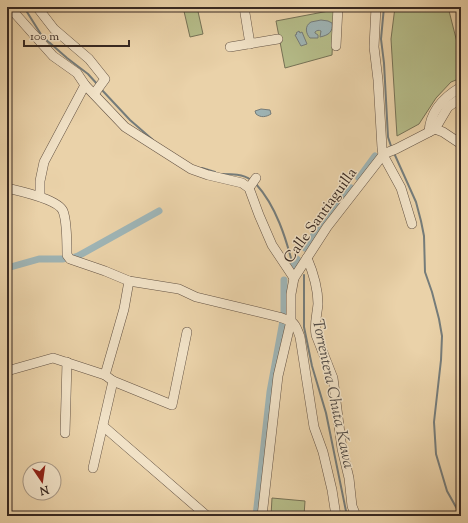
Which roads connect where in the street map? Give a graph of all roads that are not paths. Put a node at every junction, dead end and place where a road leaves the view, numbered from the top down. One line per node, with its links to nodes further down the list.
1 (7, 7): 10 (street)
2 (36, 7): 12 (street)
3 (244, 7): 7 (street)
4 (338, 7): 8 (street)
5 (376, 7): 16 (street)
6 (278, 39): 7 (street)
7 (250, 44): 9 (street)
8 (336, 46)
9 (230, 47)
10 (85, 85): 12 (street); 18 (street)
11 (461, 87): 14 (street)
12 (94, 94): 21 (street)
13 (461, 98): 14 (street)
14 (432, 130): 15 (street); 16 (street)
15 (461, 144)
16 (384, 154): 19 (street); 20 (street, Calle Santiaguilla)
17 (7, 188): 18 (street)
18 (40, 196): 22 (street)
19 (412, 224)
20 (306, 259): 21 (street, Calle Santiaguilla); 35 (street)
21 (296, 274): 23 (street, Calle Santiaguilla)
22 (130, 281): 23 (street); 27 (street)
23 (291, 321): 33 (street, Calle Santiaguilla); 34 (street)
24 (187, 332): 28 (street)
25 (67, 362): 26 (street); 27 (street); 30 (street)
26 (7, 371)
27 (105, 375): 28 (street)
28 (113, 381): 29 (street)
29 (103, 426): 31 (street); 32 (street)
30 (65, 433)
31 (93, 468)
32 (207, 516)
33 (262, 516)
34 (336, 516)
35 (356, 516)

